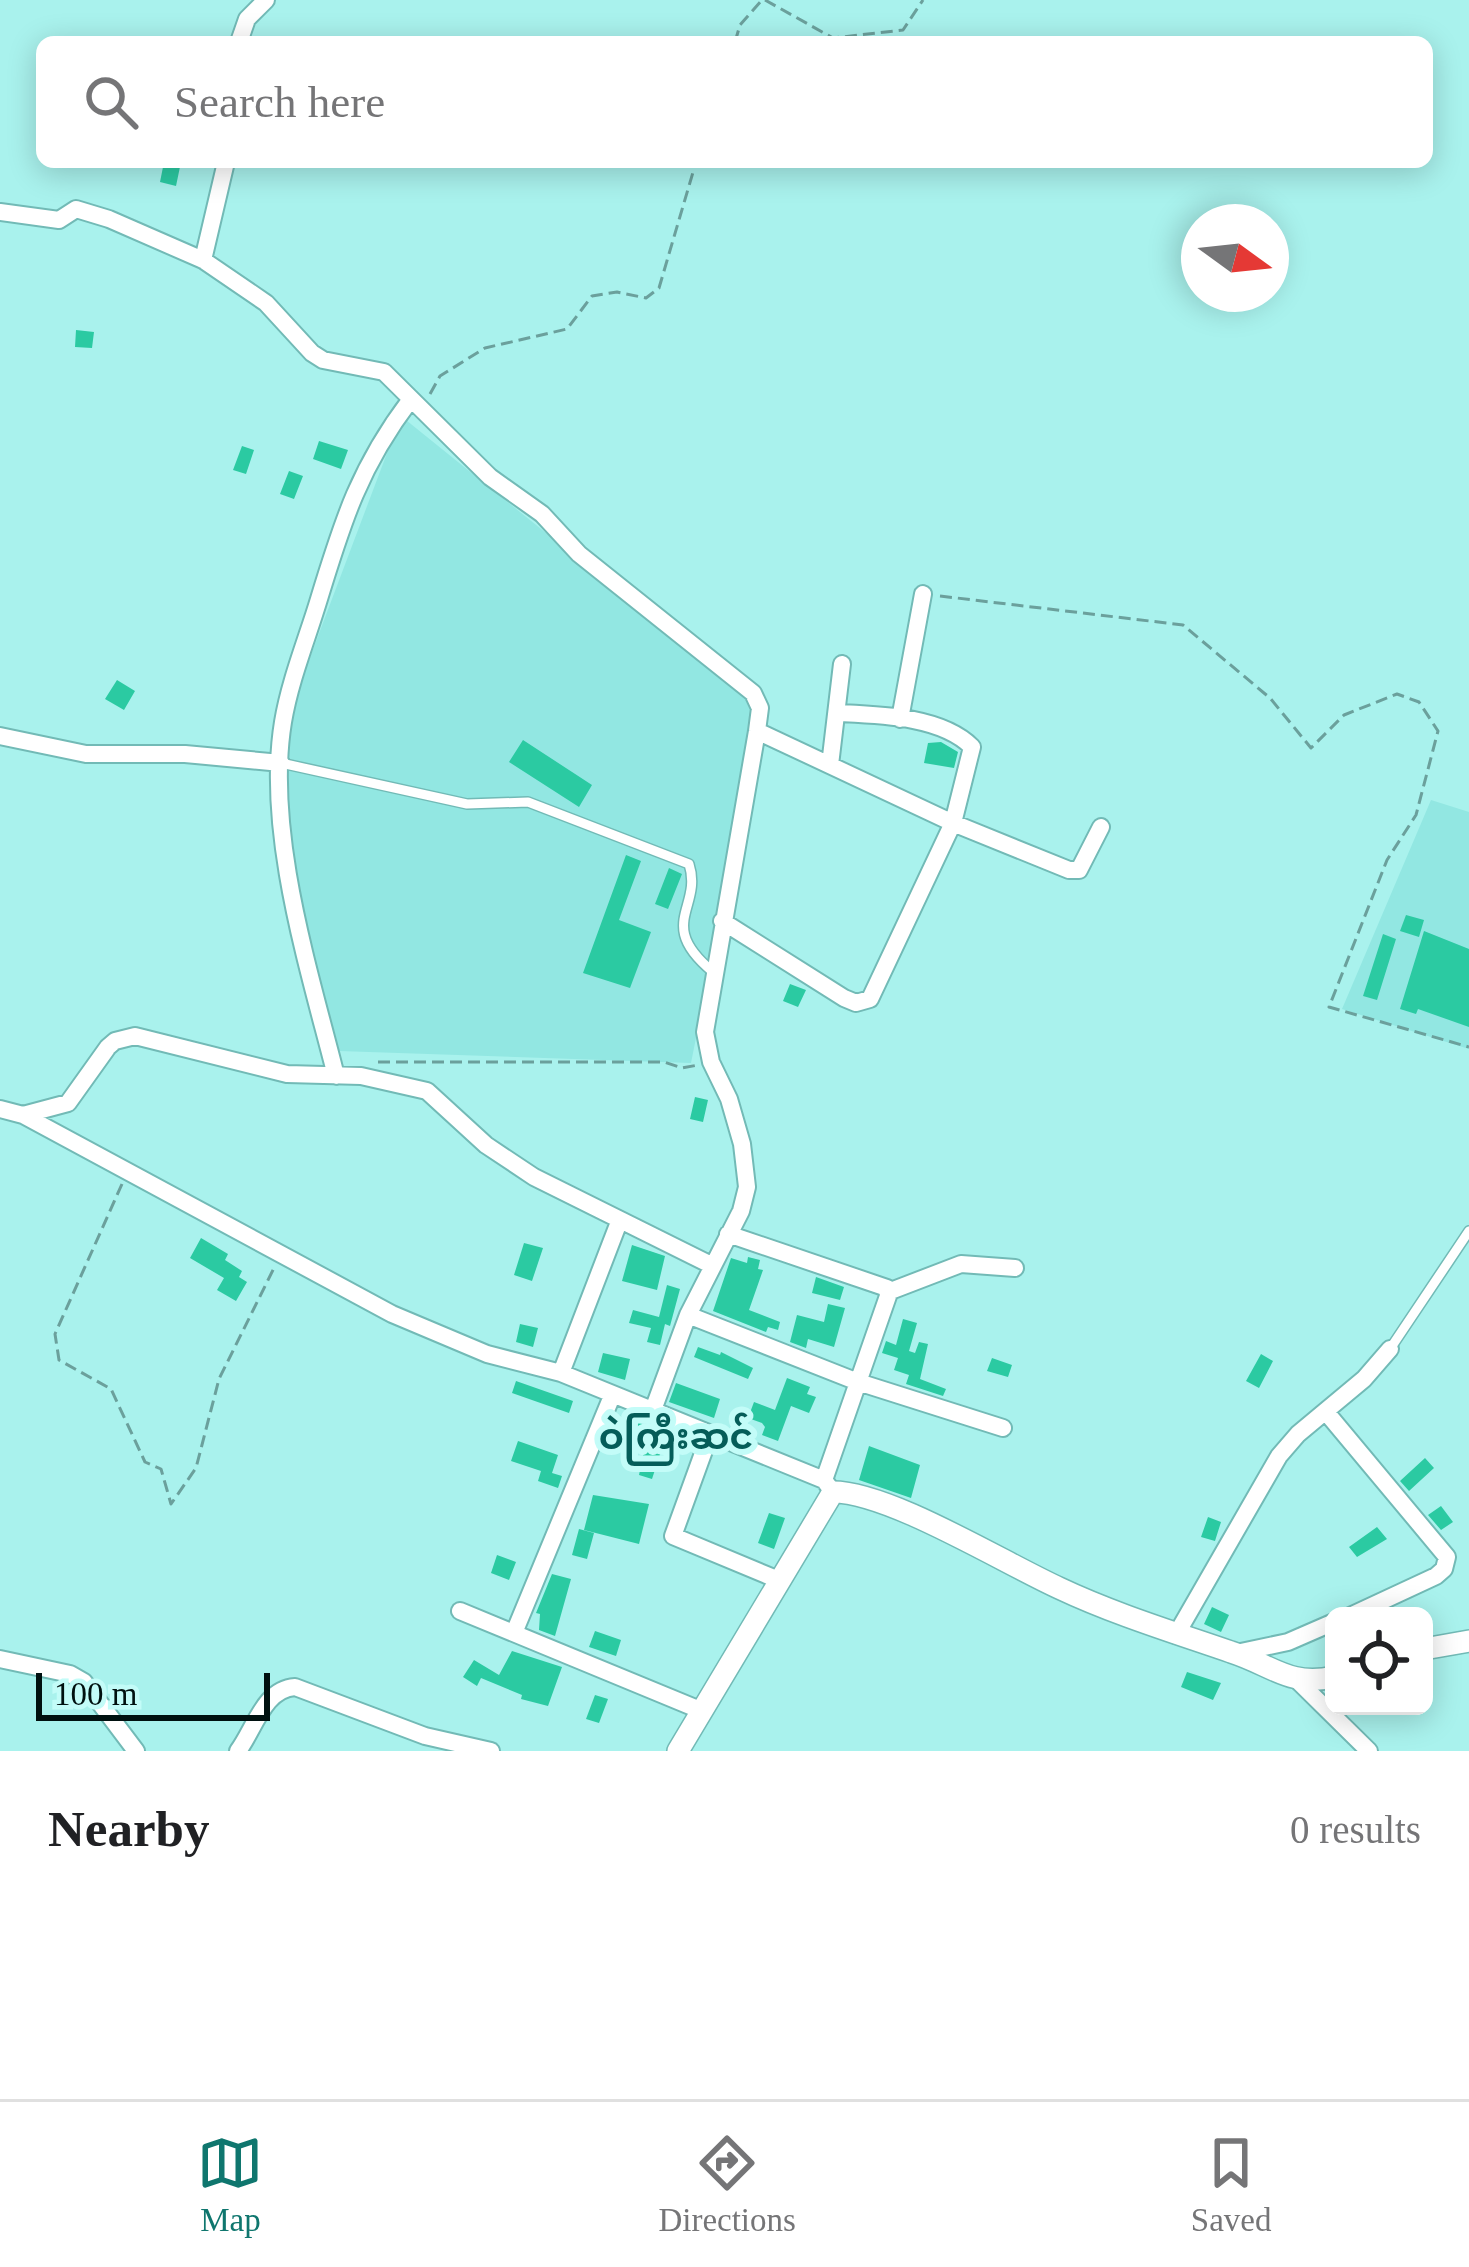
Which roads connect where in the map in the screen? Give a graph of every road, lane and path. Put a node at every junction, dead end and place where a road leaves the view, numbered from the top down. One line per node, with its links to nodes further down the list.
1 (266, 0): 4 (street)
2 (763, 0): 5 (path); 6 (path)
3 (923, 0): 7 (path)
4 (241, 36)
5 (737, 36)
6 (829, 36)
7 (850, 36)
8 (225, 168): 11 (street)
9 (695, 168): 12 (path)
10 (0, 212): 11 (street)
11 (203, 260): 12 (street)
12 (415, 405): 17 (street); 19 (street)
13 (922, 594): 16 (street); 25 (path)
14 (842, 664): 15 (street)
15 (837, 713): 16 (street); 20 (street)
16 (900, 719): 21 (street)
17 (757, 731): 20 (street); 23 (street)
18 (0, 736): 19 (street)
19 (280, 763): 24 (lane); 27 (street)
20 (830, 765): 21 (street)
21 (953, 823): 22 (street); 23 (street)
22 (1101, 827)
23 (722, 921): 24 (street)
24 (715, 973): 26 (street)
25 (1469, 1047)
26 (711, 1062): 27 (path); 33 (street)
27 (336, 1076): 29 (street); 31 (street)
28 (0, 1109): 29 (street)
29 (23, 1115): 30 (street)
30 (128, 1172): 34 (street); 34 (path)
31 (620, 1222): 35 (street); 40 (street)
32 (1469, 1231): 39 (lane)
33 (728, 1234): 35 (street); 37 (street)
34 (281, 1255): 40 (street)
35 (711, 1265): 38 (street)
36 (1016, 1268): 37 (street)
37 (888, 1292): 41 (street)
38 (688, 1315): 41 (street); 43 (street)
39 (1390, 1349): 44 (street)
40 (561, 1373): 42 (street)
41 (858, 1382): 45 (street); 47 (street)
42 (612, 1396): 43 (street); 52 (street)
43 (653, 1410): 46 (street)
44 (1326, 1412): 49 (street); 53 (street)
45 (1003, 1428)
46 (710, 1434): 47 (street); 48 (street)
47 (829, 1486): 48 (street); 53 (street)
48 (781, 1581): 60 (street)
49 (1369, 1607)
50 (460, 1611): 52 (street)
51 (1325, 1626): 56 (street)
52 (514, 1633): 60 (street)
53 (1177, 1635): 56 (street)
54 (1469, 1641): 55 (street)
55 (1433, 1647)
56 (1235, 1653): 59 (street)
57 (0, 1659): 61 (street)
58 (1325, 1678): 59 (street)
59 (1299, 1682): 65 (street)
60 (700, 1710): 64 (street)
61 (136, 1751)
62 (238, 1751): 63 (street)
63 (491, 1751)
64 (678, 1751)
65 (1368, 1751)

